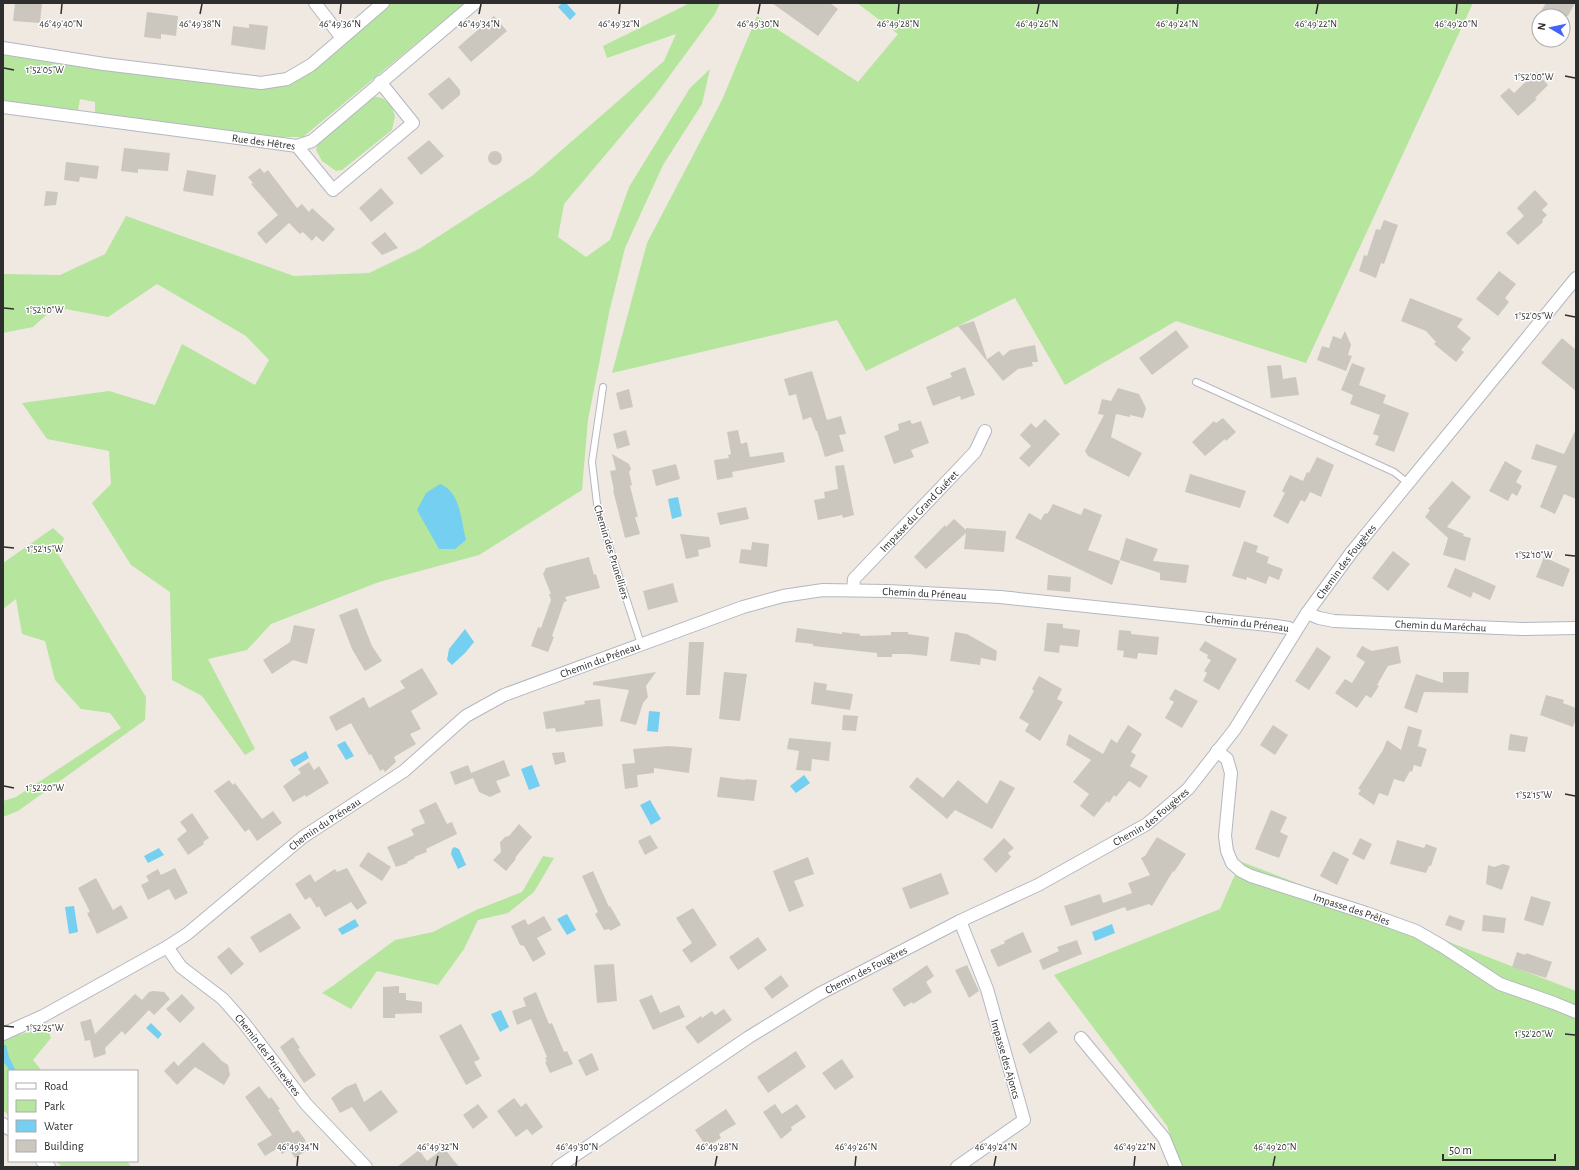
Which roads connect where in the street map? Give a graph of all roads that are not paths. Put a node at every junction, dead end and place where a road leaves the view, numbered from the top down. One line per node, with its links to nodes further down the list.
1 (315, 3): 4 (street)
2 (383, 3): 4 (street)
3 (475, 3): 6 (street, Rue des Hêtres)
4 (342, 38): 5 (street)
5 (3, 48)
6 (380, 82): 8 (street, Rue des Hêtres); 8 (street)
7 (3, 107): 8 (street, Rue des Hêtres)
8 (297, 146)
9 (1576, 278): 13 (street, Chemin des Fougères)
10 (1196, 382): 13 (lane)
11 (603, 387): 18 (lane, Chemin des Prunelliers)
12 (985, 431): 14 (street, Impasse du Grand Guéret)
13 (1408, 483): 15 (street, Chemin des Fougères)
14 (853, 590): 17 (street, Chemin du Préneau); 18 (street, Chemin du Préneau)
15 (1307, 613): 16 (street, Chemin du Maréchau); 17 (street, Chemin des Fougères)
16 (1576, 628)
17 (1295, 631): 19 (street, Chemin des Fougères)
18 (641, 644): 21 (street, Chemin du Préneau)
19 (1217, 751): 20 (street, Chemin des Fougères); 22 (street, Impasse des Prêles)
20 (960, 921): 26 (street, Chemin des Fougères); 27 (street, Impasse des Ajoncs)
21 (167, 947): 23 (street, Chemin du Préneau); 25 (street, Chemin des Primevères)
22 (1576, 1012)
23 (3, 1034)
24 (1081, 1038): 28 (street)
25 (366, 1167)
26 (558, 1167)
27 (957, 1167)
28 (1176, 1167)

